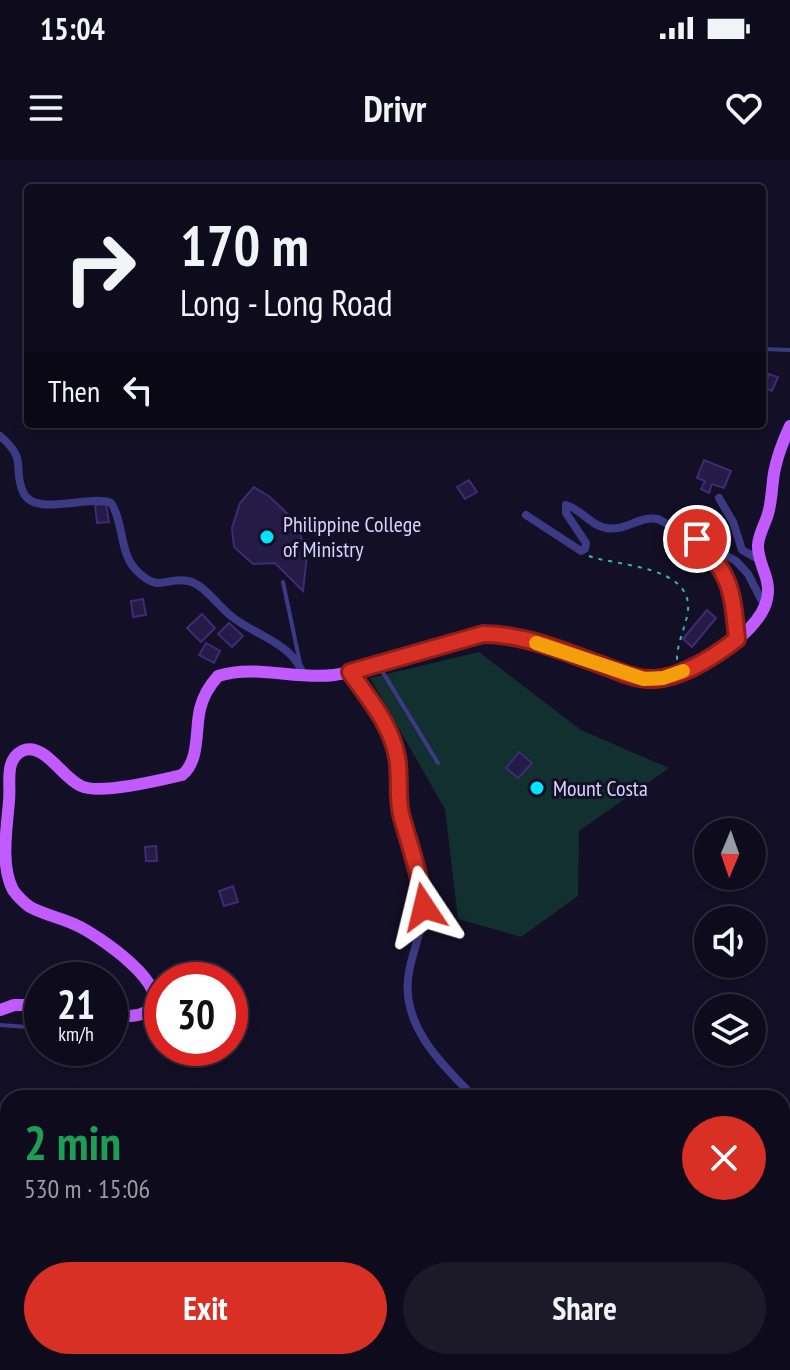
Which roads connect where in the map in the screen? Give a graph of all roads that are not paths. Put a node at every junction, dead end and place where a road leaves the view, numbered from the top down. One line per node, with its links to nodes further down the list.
1 (766, 349): 2 (lane)
2 (790, 350)
3 (790, 426): 8 (main road)
4 (0, 436): 12 (street)
5 (719, 498): 8 (street)
6 (526, 515): 7 (street)
7 (697, 539): 10 (street); 11 (street)
8 (760, 560): 10 (main road)
9 (283, 582): 12 (lane)
10 (765, 607): 11 (main road)
11 (737, 639): 13 (main road)
12 (300, 663): 15 (street)
13 (378, 664): 14 (main road); 16 (lane)
14 (350, 672): 15 (main road); 22 (street)
15 (304, 677): 17 (main road)
16 (438, 763)
17 (144, 979)
18 (24, 1005): 19 (main road)
19 (0, 1010)
20 (0, 1025): 21 (lane)
21 (24, 1027)
22 (468, 1090)

